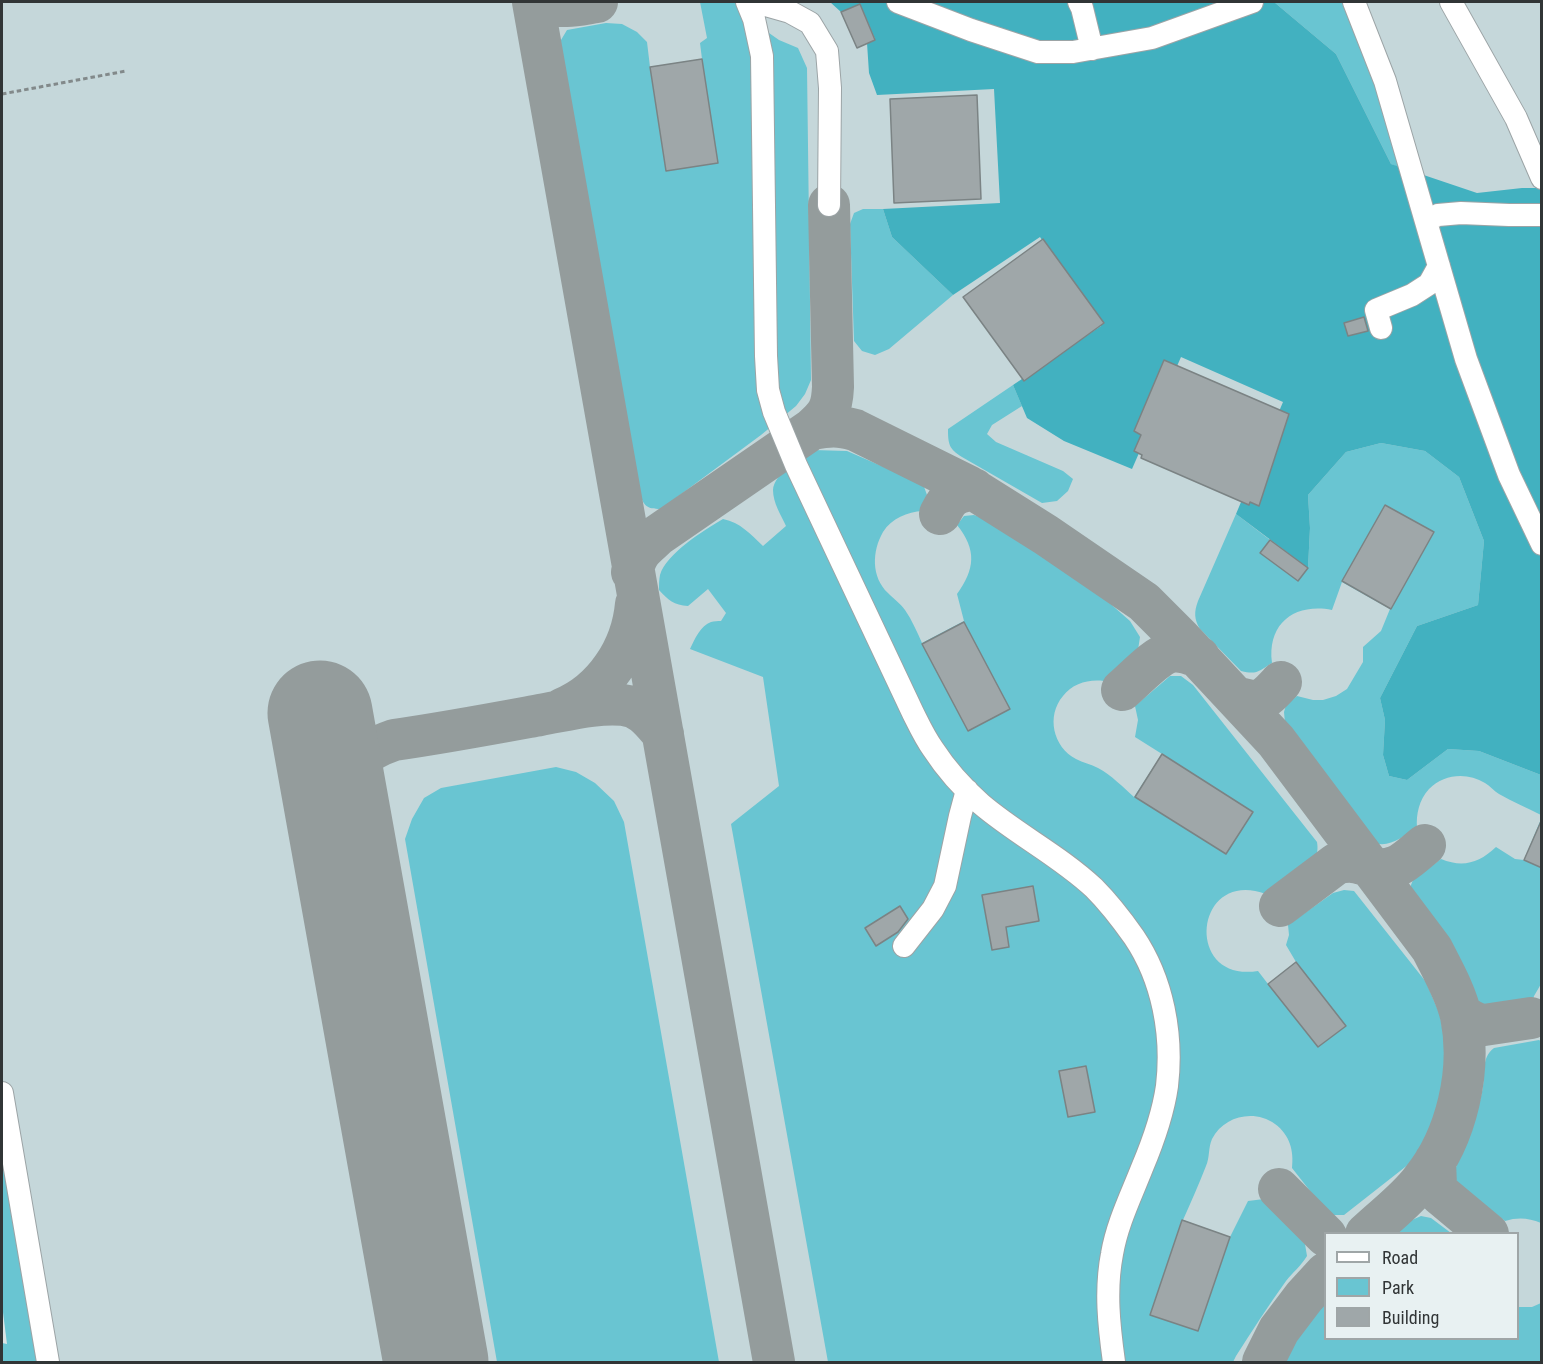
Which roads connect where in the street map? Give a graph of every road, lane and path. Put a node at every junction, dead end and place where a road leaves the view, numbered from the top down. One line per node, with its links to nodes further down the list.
1 (747, 2): 18 (lane)
2 (755, 2): 12 (lane)
3 (898, 2): 8 (lane)
4 (1079, 2): 8 (lane)
5 (1252, 2): 8 (lane)
6 (1354, 2): 14 (lane)
7 (1451, 2): 11 (lane)
8 (1092, 49)
9 (126, 71): 10 (path)
10 (2, 94)
11 (1542, 178)
12 (829, 206)
13 (1542, 215): 14 (lane)
14 (1426, 221): 15 (lane)
15 (1439, 266): 16 (lane); 17 (lane)
16 (1381, 328)
17 (1542, 544)
18 (967, 790): 19 (lane); 22 (lane)
19 (904, 946)
20 (2, 1093): 21 (lane)
21 (48, 1362)
22 (1114, 1362)

